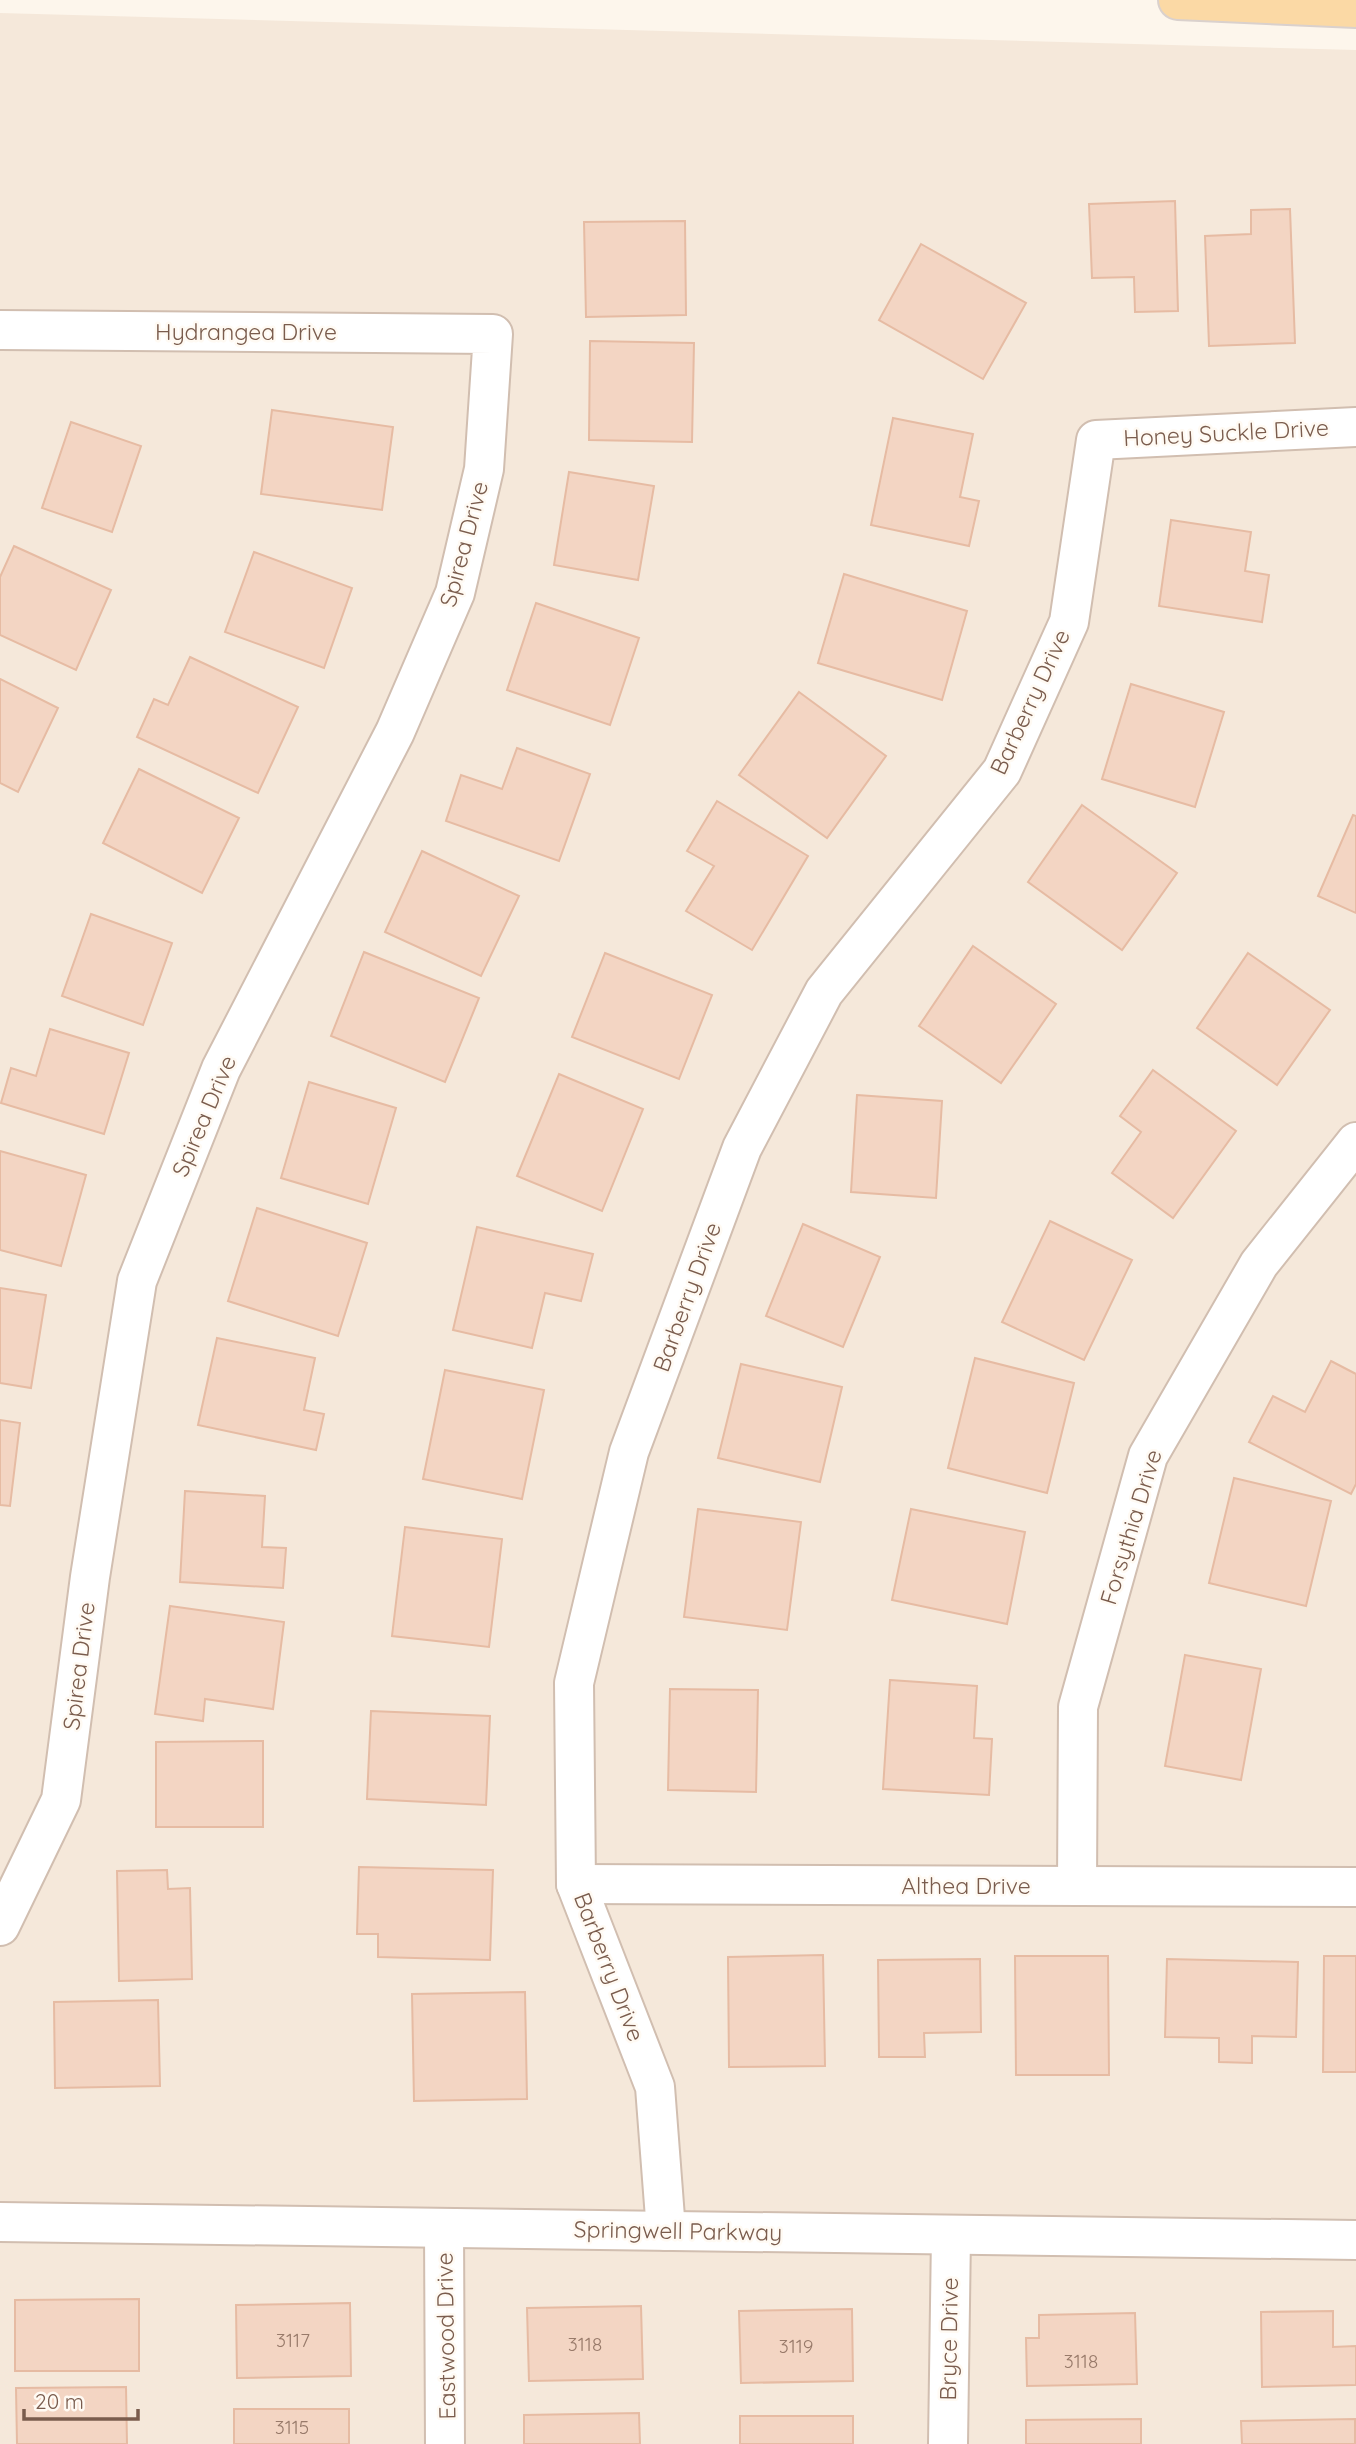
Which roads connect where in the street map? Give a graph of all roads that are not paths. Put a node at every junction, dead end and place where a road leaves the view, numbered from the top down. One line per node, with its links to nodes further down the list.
1 (1178, 0): 2 (main road)
2 (1356, 8)
3 (0, 330): 4 (street, Hydrangea Drive)
4 (493, 334): 11 (street, Spirea Drive)
5 (1356, 427): 6 (street, Honey Suckle Drive)
6 (1096, 440): 8 (street, Barberry Drive)
7 (1356, 1142): 9 (street, Forsythia Drive)
8 (576, 1884): 9 (street, Althea Drive); 14 (street, Barberry Drive)
9 (1077, 1886): 10 (street, Althea Drive)
10 (1356, 1887)
11 (2, 1917)
12 (0, 2222): 13 (street, Springwell Parkway)
13 (444, 2228): 14 (street, Springwell Parkway); 17 (street, Eastwood Drive)
14 (666, 2231): 15 (street, Springwell Parkway)
15 (951, 2235): 16 (street, Springwell Parkway); 18 (street, Bryce Drive)
16 (1356, 2240)
17 (445, 2444)
18 (948, 2444)

